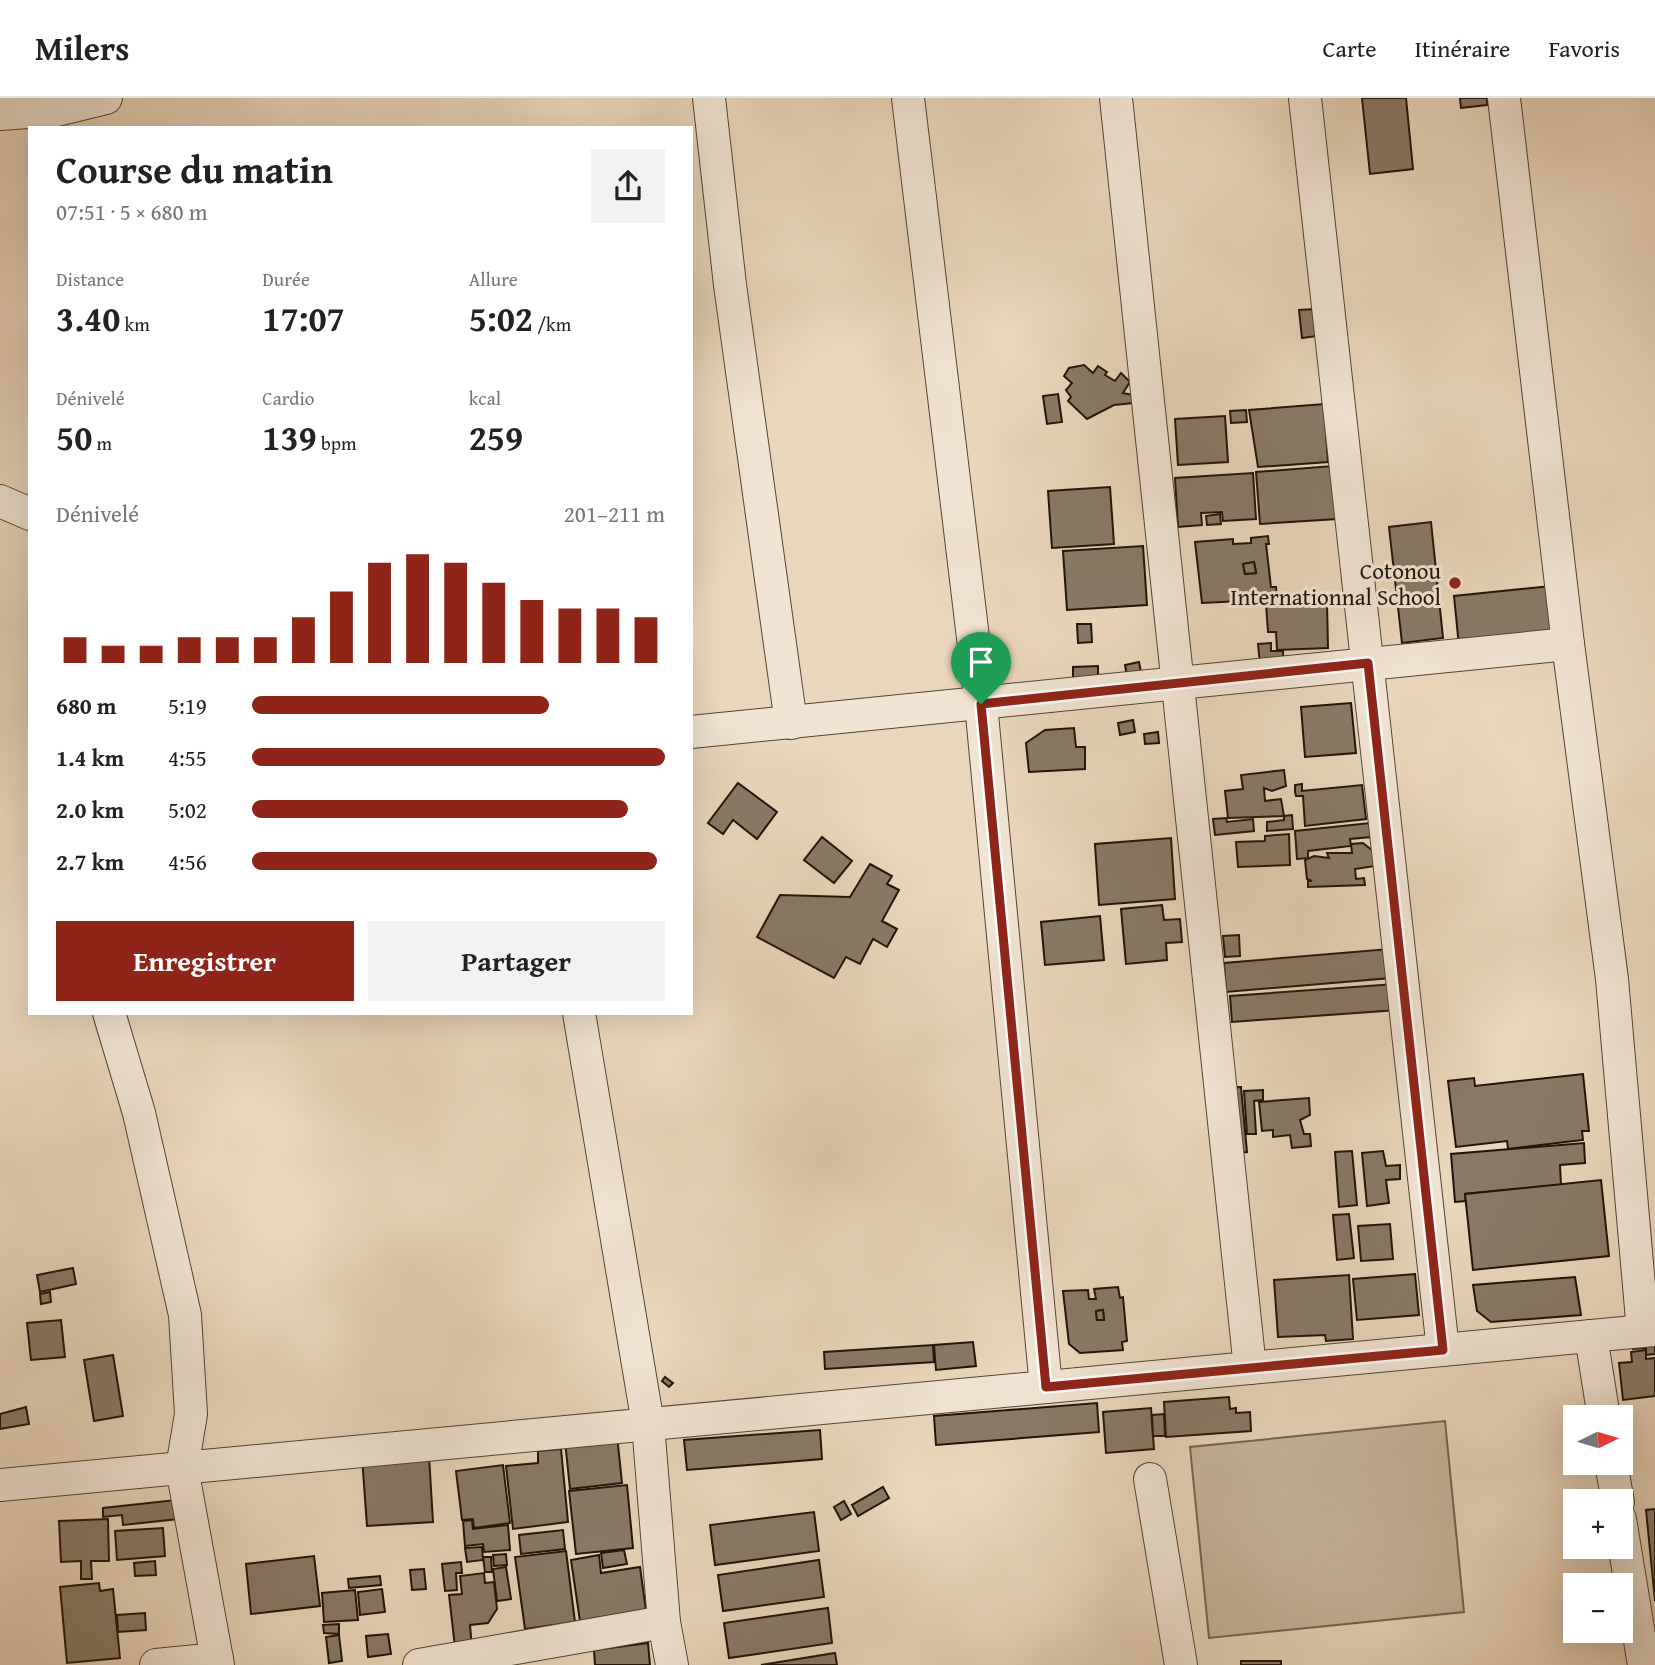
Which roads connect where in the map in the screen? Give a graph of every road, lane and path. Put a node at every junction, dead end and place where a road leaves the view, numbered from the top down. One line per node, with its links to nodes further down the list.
1 (106, 98): 7 (street)
2 (709, 98): 14 (street)
3 (908, 98): 13 (street)
4 (1116, 98): 12 (street)
5 (1305, 98): 11 (street)
6 (1504, 98): 10 (street)
7 (0, 114)
8 (0, 501): 9 (street)
9 (28, 513)
10 (1567, 644): 11 (street); 18 (street)
11 (1368, 663): 12 (street); 20 (street)
12 (1178, 682): 13 (street); 21 (street)
13 (981, 704): 14 (street); 22 (street)
14 (791, 723): 15 (street)
15 (693, 732)
16 (110, 1015): 25 (street)
17 (579, 1015): 24 (street)
18 (1649, 1331): 19 (street)
19 (1591, 1336): 20 (street); 23 (street)
20 (1443, 1350): 21 (street)
21 (1250, 1368): 22 (street)
22 (1046, 1387): 24 (street)
23 (1602, 1405)
24 (649, 1424): 25 (street); 29 (street)
25 (182, 1468): 27 (street); 30 (street)
26 (1150, 1479): 34 (street)
27 (0, 1485)
28 (1627, 1559): 35 (street)
29 (664, 1622): 32 (street); 33 (street)
30 (218, 1662): 31 (street)
31 (156, 1665)
32 (419, 1665)
33 (672, 1665)
34 (1181, 1665)
35 (1644, 1665)

